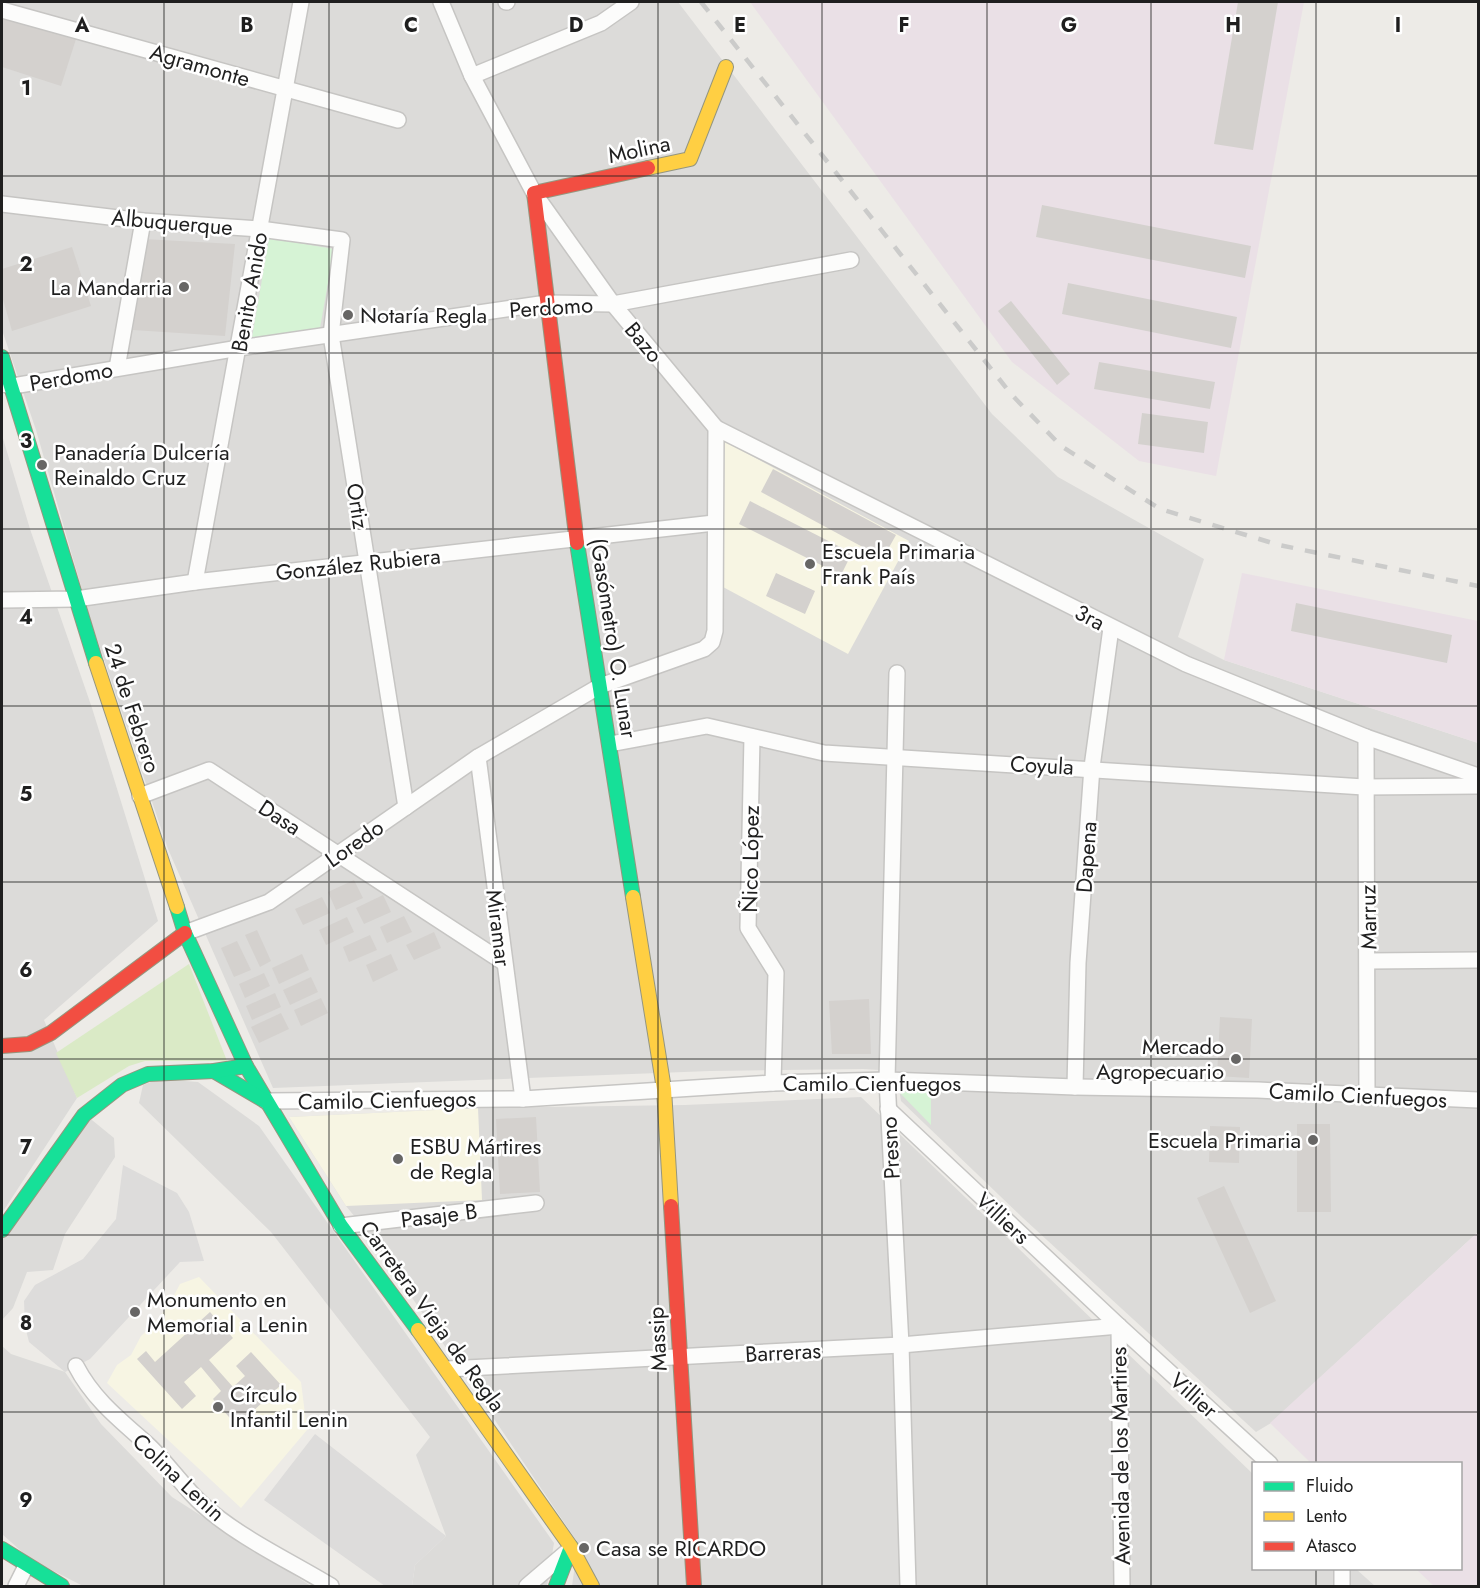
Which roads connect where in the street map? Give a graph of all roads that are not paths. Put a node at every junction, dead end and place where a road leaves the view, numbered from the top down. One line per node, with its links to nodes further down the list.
1 (302, 2): 7 (street, Benito Anido)
2 (441, 2): 6 (street, Bazo)
3 (631, 2): 6 (street)
4 (2, 10): 7 (street, Agramonte)
5 (726, 67): 9 (street, Molina)
6 (472, 76): 9 (street, Bazo)
7 (286, 89): 8 (street, Agramonte); 12 (street, Benito Anido)
8 (398, 120)
9 (534, 193): 15 (street, (Gasómetro) O. Lunar); 16 (street, Bazo)
10 (2, 204): 11 (street, Albuquerque)
11 (143, 221): 12 (street, Albuquerque); 20 (street)
12 (260, 229): 13 (street, Albuquerque); 18 (street, Benito Anido)
13 (342, 240): 17 (street, Ortiz)
14 (851, 260): 16 (street, Perdomo)
15 (548, 303): 16 (street, Perdomo); 17 (street, Perdomo); 24 (street, (Gasómetro) O. Lunar)
16 (613, 304): 22 (street, Bazo)
17 (331, 335): 18 (street, Perdomo); 25 (street, Ortiz)
18 (239, 348): 20 (street, Perdomo); 26 (street, Benito Anido)
19 (2, 357): 21 (street, 24 de Febrero)
20 (117, 368): 21 (street, Perdomo)
21 (7, 385): 27 (street, 24 de Febrero)
22 (716, 428): 23 (street); 29 (street, 3ra)
23 (714, 523): 24 (street, González Rubiera); 31 (street, Loredo)
24 (576, 539): 25 (street, González Rubiera); 31 (street, (Gasómetro) O. Lunar)
25 (367, 563): 26 (street, González Rubiera); 42 (street, Ortiz)
26 (195, 582): 27 (street, González Rubiera)
27 (76, 599): 28 (street, González Rubiera); 41 (street, 24 de Febrero)
28 (2, 600)
29 (1111, 628): 33 (street, 3ra); 37 (street, Dapena)
30 (897, 673): 36 (street, Presno)
31 (600, 686): 34 (street, (Gasómetro) O. Lunar); 35 (street, Loredo)
32 (752, 736): 34 (street, Coyula); 36 (street, Coyula); 52 (street, Ñico López)
33 (1366, 737): 38 (street, 3ra); 40 (street, Marruz)
34 (610, 744): 54 (street, (Gasómetro) O. Lunar)
35 (478, 757): 42 (street, Loredo); 47 (street, Miramar)
36 (894, 758): 37 (street, Coyula); 51 (street, Presno)
37 (1092, 767): 40 (street, Coyula); 53 (street, Dapena)
38 (1479, 776)
39 (1479, 786): 40 (street, Coyula)
40 (1364, 787): 46 (street, Marruz)
41 (140, 796): 43 (street, Dasa); 44 (street, 24 de Febrero)
42 (406, 807): 43 (street, Loredo)
43 (338, 855): 44 (street, Loredo); 47 (street, Dasa)
44 (185, 933): 48 (street, Loredo); 49 (street, 24 de Febrero)
45 (1479, 960): 46 (street)
46 (1369, 961): 55 (street, Marruz)
47 (503, 962): 56 (street, Miramar)
48 (2, 1046)
49 (246, 1066): 50 (street); 58 (street, Carretera Vieja de Regla)
50 (214, 1071): 58 (street); 62 (street)
51 (887, 1080): 52 (street, Camilo Cienfuegos); 53 (street, Camilo Cienfuegos); 59 (street, Presno)
52 (773, 1083): 54 (street, Camilo Cienfuegos)
53 (1075, 1087): 55 (street, Camilo Cienfuegos)
54 (664, 1089): 56 (street, Camilo Cienfuegos); 65 (street, Massip)
55 (1367, 1097): 57 (street, Camilo Cienfuegos)
56 (523, 1099): 58 (street, Camilo Cienfuegos)
57 (1479, 1100)
58 (266, 1101): 61 (street, Carretera Vieja de Regla)
59 (888, 1109): 63 (street, Villiers); 64 (street, Presno)
60 (536, 1203): 61 (street, Pasaje B)
61 (342, 1226): 67 (street, Carretera Vieja de Regla)
62 (2, 1230)
63 (1119, 1326): 64 (street, Barreras); 68 (street, Villier); 81 (street, Avenida de los Martires)
64 (901, 1345): 65 (street, Barreras); 80 (street, Presno)
65 (680, 1357): 67 (street, Barreras); 79 (street, Massip)
66 (76, 1366): 75 (street, Colina Lenin)
67 (447, 1369): 69 (street, Carretera Vieja de Regla)
68 (1268, 1462)
69 (572, 1547): 76 (street); 77 (street); 78 (street, Carretera Vieja de Regla)
70 (2, 1549): 71 (street)
71 (26, 1566): 73 (street); 74 (street)
72 (1342, 1570): 82 (street)
73 (16, 1587)
74 (62, 1587)
75 (331, 1587)
76 (527, 1587)
77 (556, 1587)
78 (592, 1587)
79 (694, 1587)
80 (908, 1587)
81 (1122, 1587)
82 (1342, 1587)

